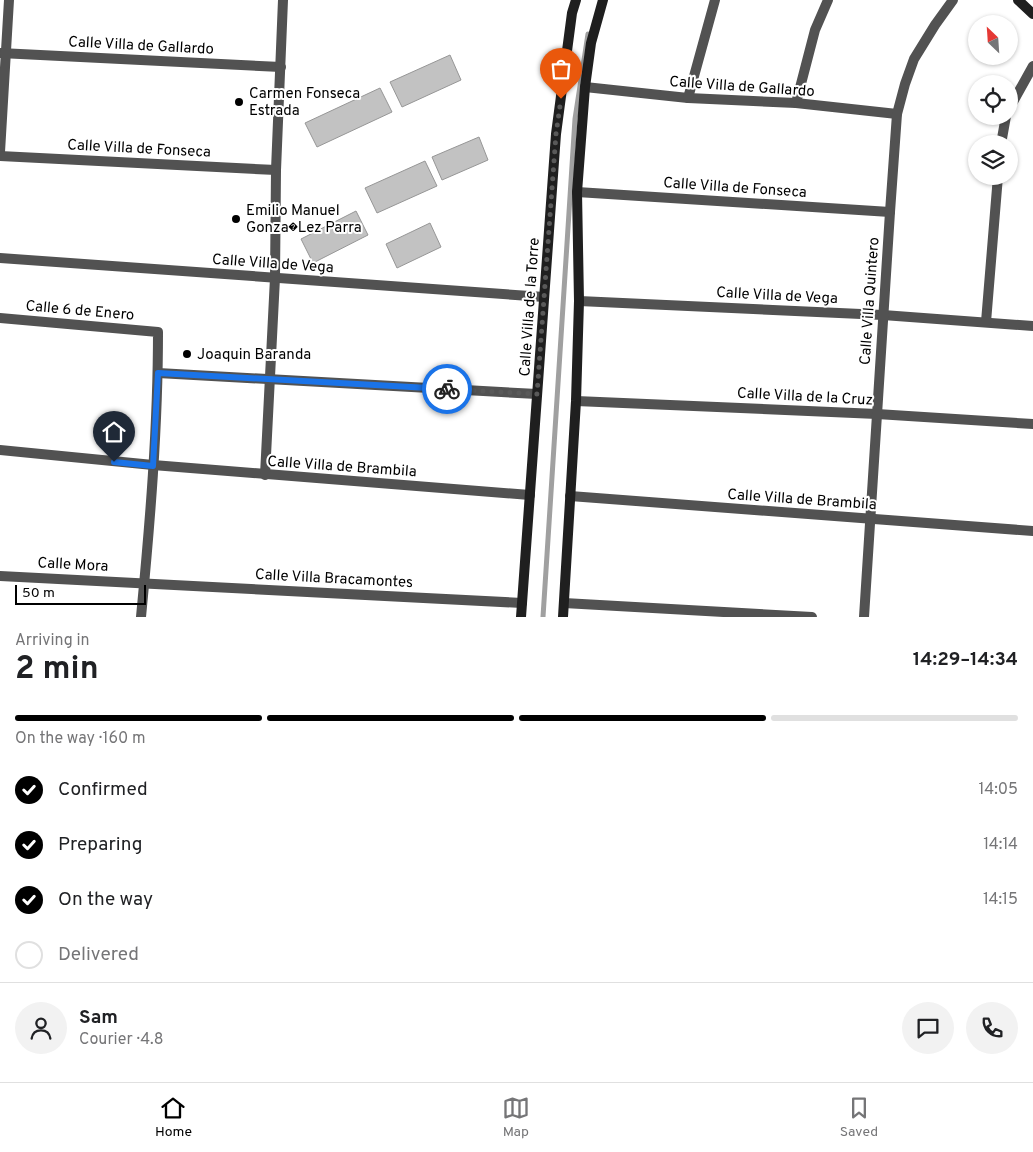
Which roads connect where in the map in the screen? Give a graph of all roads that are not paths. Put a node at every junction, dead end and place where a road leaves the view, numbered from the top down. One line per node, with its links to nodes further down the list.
1 (9, 0): 10 (street)
2 (283, 0): 12 (street)
3 (576, 0): 25 (street, Calle Villa de la Torre)
4 (603, 0): 13 (street)
5 (716, 0): 15 (street)
6 (828, 0): 16 (street)
7 (953, 0): 17 (street, Calle Villa Quintero)
8 (1018, 0): 9 (street)
9 (1033, 14)
10 (3, 53): 12 (street, Calle Villa de Gallardo); 18 (street)
11 (1033, 66): 14 (street)
12 (281, 67): 19 (street)
13 (585, 87): 15 (street, Calle Villa de Gallardo); 21 (street)
14 (1018, 92)
15 (688, 98): 16 (street, Calle Villa de Gallardo)
16 (796, 103): 17 (street, Calle Villa de Gallardo)
17 (898, 114): 22 (street, Calle Villa Quintero)
18 (0, 154): 19 (street, Calle Villa de Fonseca)
19 (276, 170): 24 (street)
20 (997, 185): 29 (street)
21 (578, 192): 22 (street, Calle Villa de Fonseca); 26 (street)
22 (890, 212): 27 (street, Calle Villa Quintero)
23 (0, 258): 24 (street, Calle Villa de Vega)
24 (275, 278): 25 (street, Calle Villa de Vega); 32 (street)
25 (544, 297): 33 (street, Calle Villa de la Torre)
26 (578, 302): 27 (street, Calle Villa de Vega); 34 (street)
27 (883, 315): 29 (street, Calle Villa de Vega); 35 (street, Calle Villa Quintero)
28 (0, 317): 31 (street, Calle 6 de Enero)
29 (986, 322): 30 (street, Calle Villa de Vega)
30 (1033, 326)
31 (158, 373): 32 (street); 38 (street)
32 (270, 379): 33 (street); 39 (street)
33 (537, 394): 40 (street, Calle Villa de la Torre)
34 (576, 400): 35 (street, Calle Villa de la Cruz); 41 (street)
35 (877, 414): 36 (street, Calle Villa de la Cruz); 42 (street, Calle Villa Quintero)
36 (1033, 424)
37 (0, 450): 38 (street, Calle Villa de Brambila)
38 (153, 466): 39 (street, Calle Villa de Brambila); 45 (street)
39 (265, 475): 40 (street, Calle Villa de Brambila)
40 (530, 495): 46 (street, Calle Villa de la Torre)
41 (570, 496): 42 (street, Calle Villa de Brambila); 47 (street)
42 (870, 519): 43 (street, Calle Villa de Brambila); 52 (street, Calle Villa Quintero)
43 (1033, 531)
44 (0, 576): 45 (street, Calle Mora)
45 (144, 582): 46 (street, Calle Villa Bracamontes); 48 (street)
46 (522, 603): 49 (street, Calle Villa de la Torre)
47 (564, 603): 50 (street); 51 (street)
48 (141, 617)
49 (521, 617)
50 (563, 617)
51 (812, 617)
52 (864, 617)

